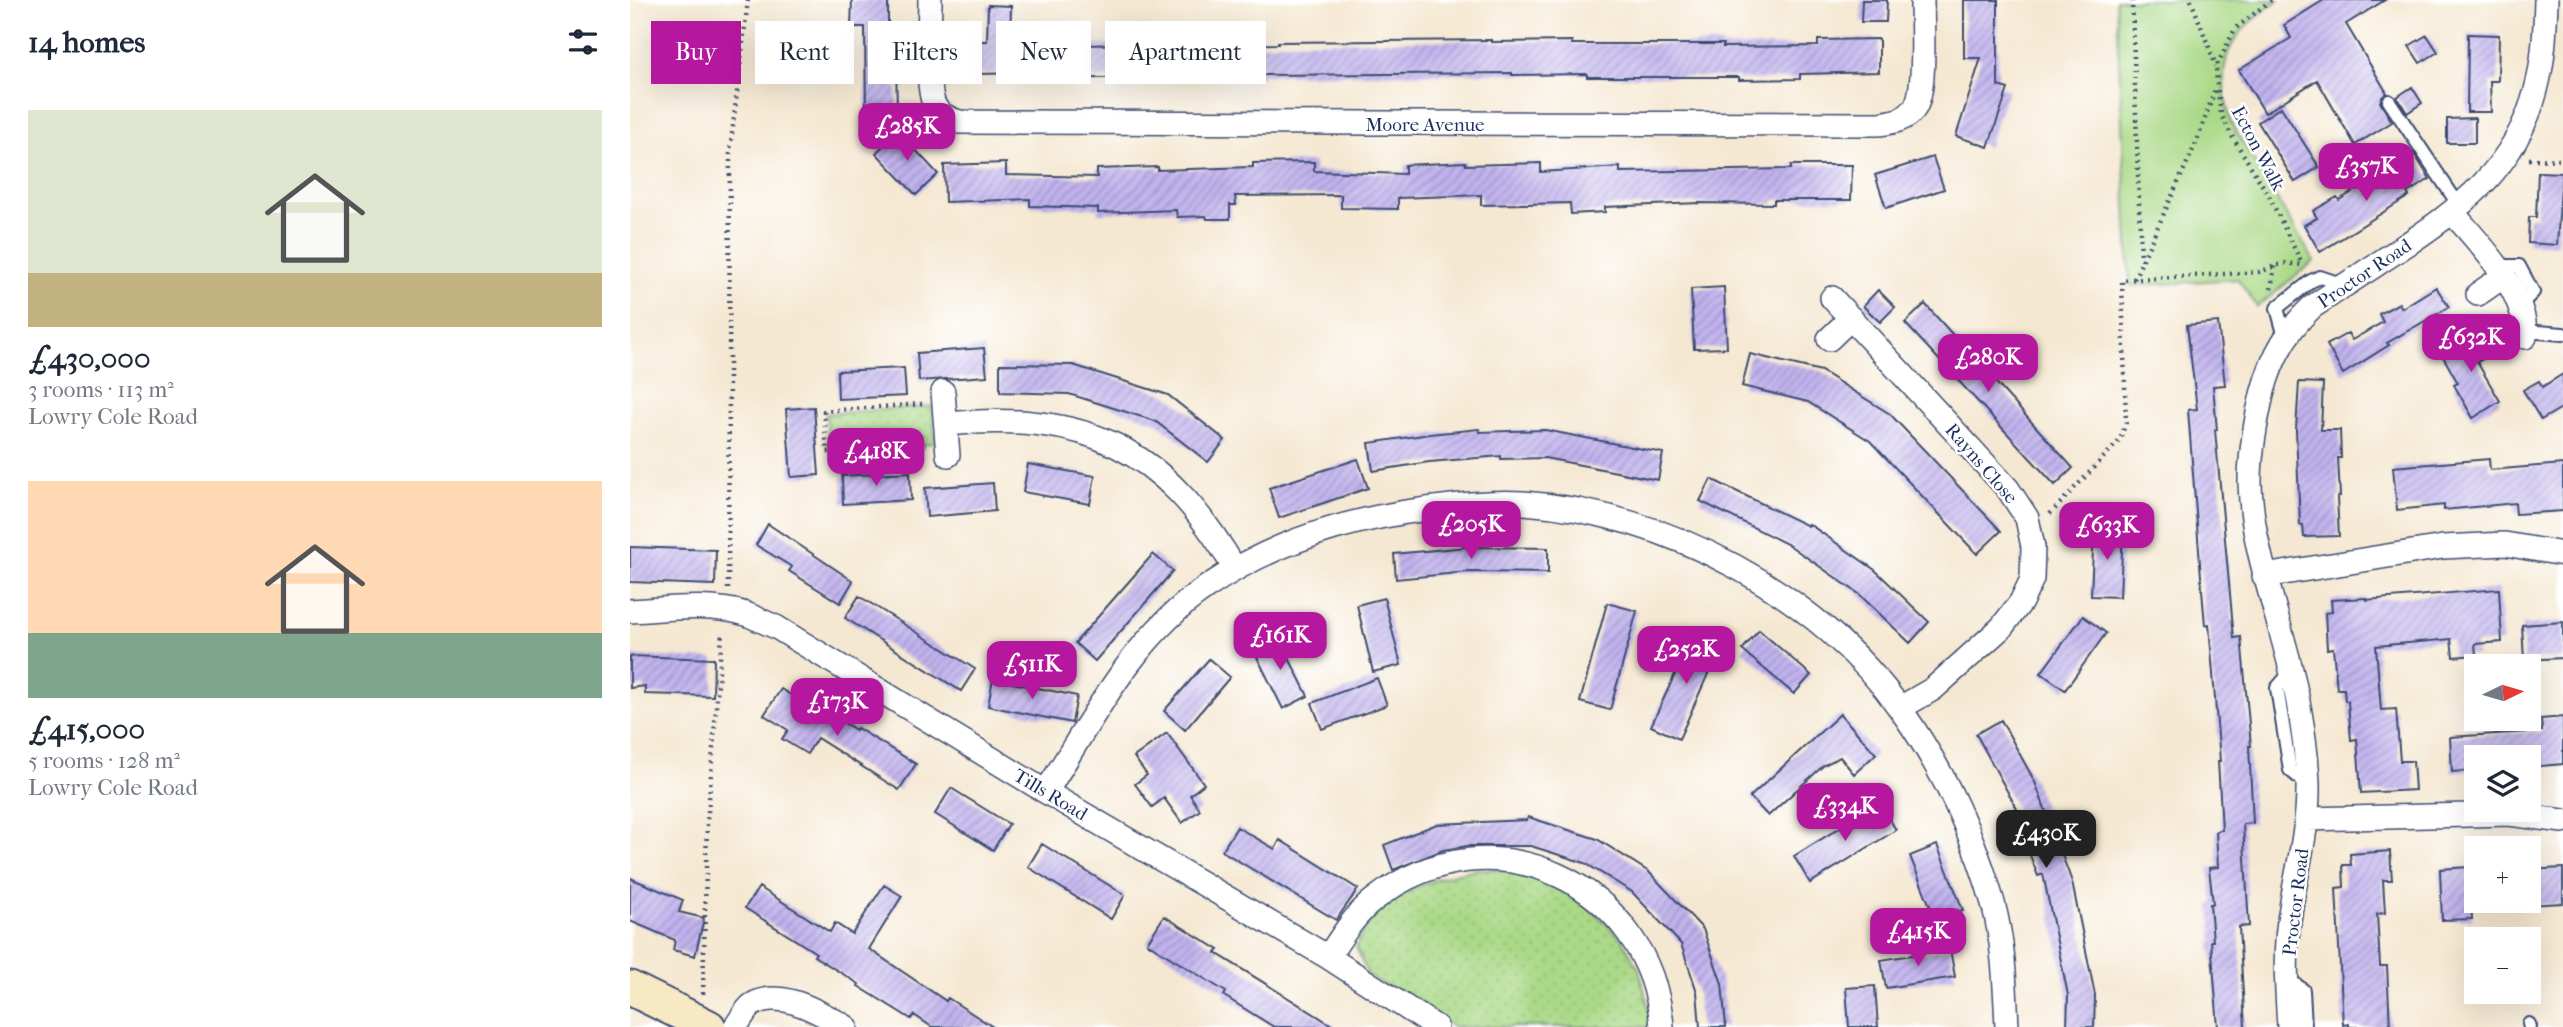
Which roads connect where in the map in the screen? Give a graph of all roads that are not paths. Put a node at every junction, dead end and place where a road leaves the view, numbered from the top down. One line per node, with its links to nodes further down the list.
1 (930, 0): 2 (street, Moore Avenue)
2 (1922, 0)
3 (2546, 0): 5 (street, Proctor Road)
4 (2389, 101): 5 (lane)
5 (2456, 210): 6 (street); 7 (street, Proctor Road)
6 (2501, 271): 8 (street); 11 (street)
7 (2345, 285): 13 (street, Proctor Road); 13 (lane)
8 (2478, 295)
9 (1832, 298): 10 (street, Rayns Close)
10 (1852, 318): 14 (street); 20 (street, Rayns Close)
11 (2525, 334): 12 (lane)
12 (2563, 334)
13 (2285, 337): 18 (street, Proctor Road)
14 (1829, 339)
15 (946, 424): 17 (street)
16 (2563, 554): 18 (street)
17 (1235, 569): 20 (street); 21 (street)
18 (2264, 576): 22 (street, Proctor Road)
19 (630, 611): 21 (street, Tills Road)
20 (1900, 708): 32 (street)
21 (1046, 792): 24 (street, Tills Road)
22 (2307, 819): 23 (street); 25 (street, Proctor Road)
23 (2563, 821)
24 (1328, 957): 30 (street, Tills Road); 31 (street)
25 (2287, 978): 33 (street, Proctor Road); 34 (lane)
26 (630, 988): 27 (main road)
27 (698, 1021)
28 (735, 1027): 29 (street)
29 (846, 1027)
30 (1436, 1027)
31 (1662, 1027)
32 (2007, 1027)
33 (2289, 1027)
34 (2305, 1027)

